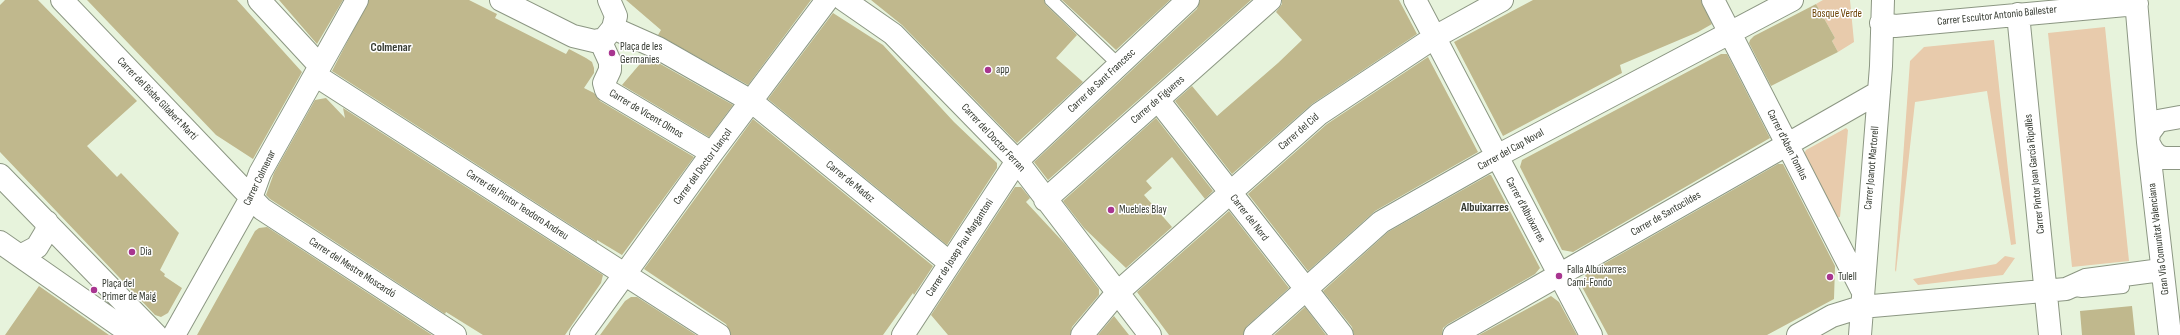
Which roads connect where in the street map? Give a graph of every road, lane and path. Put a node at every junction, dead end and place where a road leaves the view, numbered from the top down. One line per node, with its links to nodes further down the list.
1 (62, 0): 37 (street, Carrer del Bisbe Gilabert Martí)
2 (259, 0): 24 (street, Carrer del Pintor Teodoro Andreu)
3 (357, 0): 24 (street, Carrer Colmenar)
4 (501, 0): 21 (street)
5 (609, 0): 21 (street)
6 (827, 0): 27 (street, Carrer del Doctor Llançol)
7 (844, 0): 34 (street, Carrer del Doctor Ferran)
8 (1051, 0): 23 (lane)
9 (1188, 0): 23 (street, Carrer de Sant Francesc)
10 (1270, 0): 26 (street, Carrer de Figueres)
11 (1415, 0): 22 (street, Carrer d'Albuixarres)
12 (1502, 0): 22 (street, Carrer del Cid)
13 (1713, 0): 20 (street, Carrer d'Aben Tomlus)
14 (1792, 0): 20 (street, Carrer del Cap Noval)
15 (1874, 0): 19 (street)
16 (1883, 0): 19 (street, Carrer Joanot Martorell)
17 (2136, 2): 18 (street, Carrer Escultor Antonio Ballester); 29 (street, Gran Via Comunitat Valenciana)
18 (2018, 14): 19 (street, Carrer Escultor Antonio Ballester); 48 (street, Carrer Pintor Joan García Ripollès)
19 (1881, 23): 25 (street, Carrer Joanot Martorell)
20 (1729, 33): 30 (street, Carrer d'Aben Tomlus); 32 (street, Carrer del Cap Noval)
21 (606, 34): 27 (street); 31 (street, Carrer de Vicent Olmos)
22 (1434, 37): 32 (street, Carrer d'Albuixarres); 36 (street, Carrer del Cid)
23 (1119, 65): 34 (street, Carrer de Sant Francesc)
24 (318, 70): 37 (street, Carrer Colmenar); 44 (street, Carrer del Pintor Teodoro Andreu)
25 (1879, 92): 30 (street, Carrer de Santocildes); 50 (street, Carrer Joanot Martorell)
26 (1158, 100): 36 (street, Carrer del Nord); 38 (street, Carrer de Figueres)
27 (751, 101): 31 (street, Carrer del Doctor Llançol); 42 (street, Carrer de Madoz)
28 (2180, 117): 29 (street, Gran Via Comunitat Valenciana)
29 (2148, 142): 33 (street); 43 (street, Gran Via Comunitat Valenciana)
30 (1787, 145): 45 (street, Carrer de Santocildes); 50 (street, Carrer d'Aben Tomlus)
31 (712, 153): 44 (street, Carrer del Doctor Llançol)
32 (1497, 156): 45 (street, Carrer d'Albuixarres); 47 (street, Carrer del Cap Noval)
33 (2180, 158)
34 (1017, 161): 38 (street, Carrer del Doctor Ferran); 42 (street, Carrer de Josep Pau Margantoni)
35 (0, 175): 39 (street)
36 (1230, 194): 47 (street, Carrer del Nord); 49 (street, Carrer del Cid)
37 (251, 198): 54 (street, Carrer Colmenar); 55 (street, Carrer del Mestre Moscardó)
38 (1045, 200): 49 (street, Carrer del Doctor Ferran)
39 (48, 222): 41 (street); 53 (street)
40 (0, 242): 41 (street)
41 (20, 256): 52 (street)
42 (950, 263): 51 (street, Carrer de Josep Pau Margantoni)
43 (2162, 270): 48 (street); 67 (street, Gran Via Comunitat Valenciana)
44 (625, 275): 56 (street, Carrer del Doctor Llançol); 57 (street, Carrer del Pintor Teodoro Andreu)
45 (1559, 276): 62 (street, Carrer de Santocildes); 63 (street, Carrer d'Albuixarres)
46 (2123, 287): 48 (lane)
47 (1305, 289): 60 (street, Carrer del Cap Noval); 61 (street, Carrer del Nord)
48 (2056, 290): 50 (street); 66 (street, Carrer Pintor Joan García Ripollès)
49 (1117, 293): 58 (street, Carrer del Cid); 59 (street, Carrer del Doctor Ferran)
50 (1862, 298): 64 (street); 65 (street, Carrer Joanot Martorell)
51 (913, 330)
52 (133, 335)
53 (156, 335)
54 (174, 335)
55 (455, 335)
56 (581, 335)
57 (719, 335)
58 (1082, 335)
59 (1150, 335)
60 (1255, 335)
61 (1342, 335)
62 (1454, 335)
63 (1591, 335)
64 (1798, 335)
65 (1860, 335)
66 (2050, 335)
67 (2170, 335)

